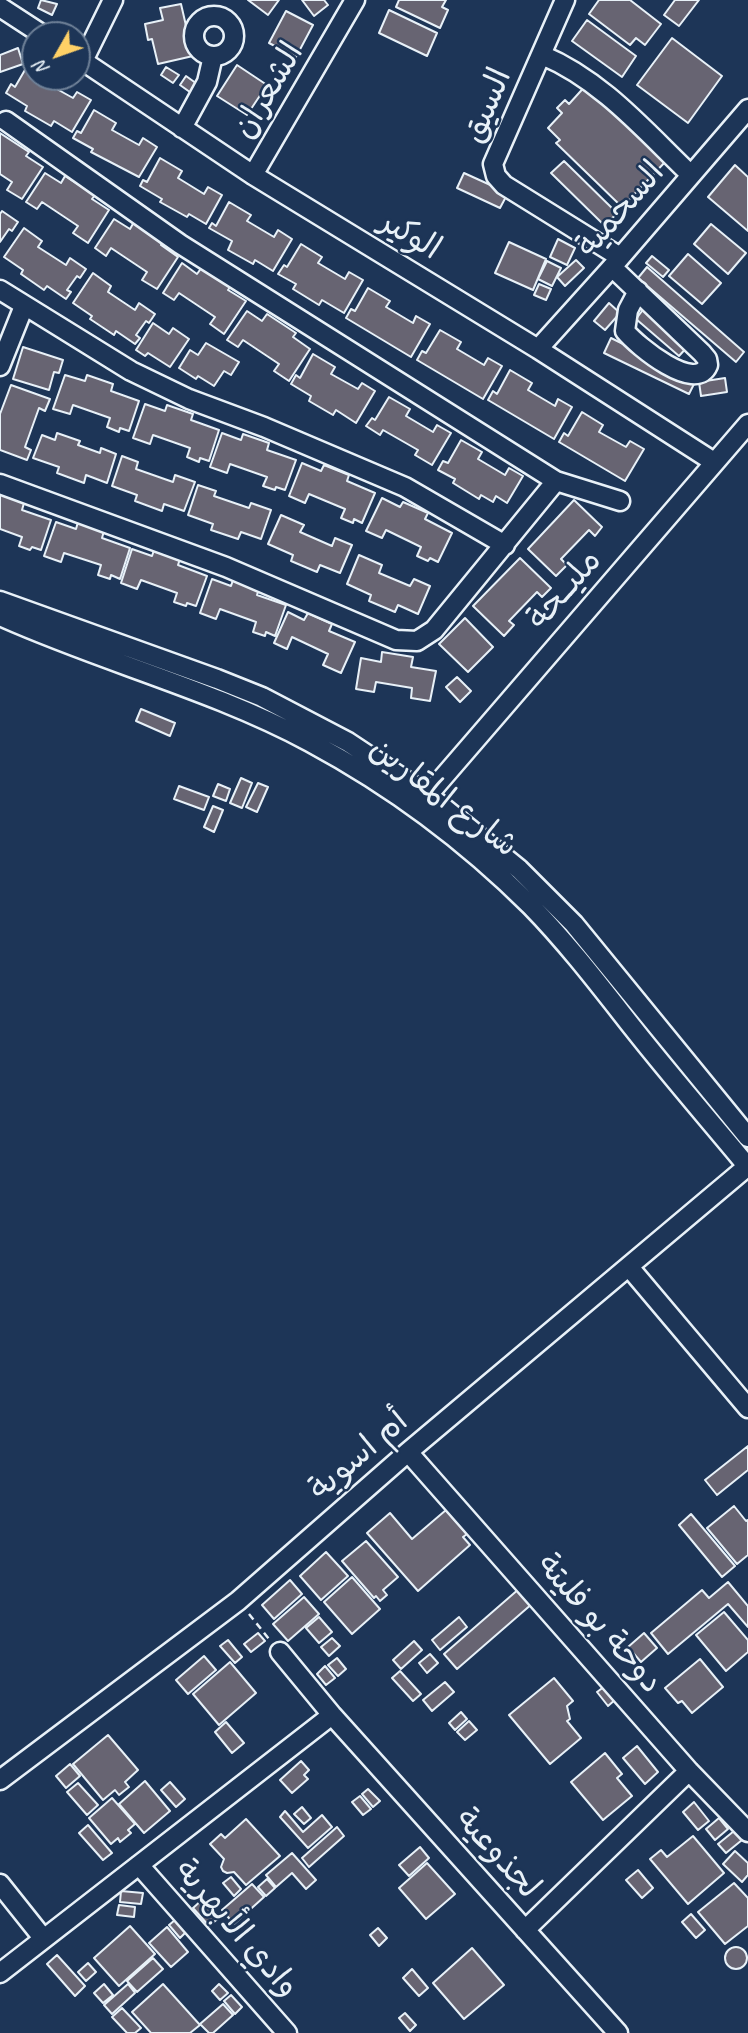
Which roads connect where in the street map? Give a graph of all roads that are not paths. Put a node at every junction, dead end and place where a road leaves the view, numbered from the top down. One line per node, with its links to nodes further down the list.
1 (113, 0): 6 (street)
2 (355, 0): 13 (street, الشعران)
3 (565, 0): 7 (street, السيق)
4 (0, 7): 5 (street)
5 (22, 21)
6 (91, 39)
7 (542, 55): 14 (street); 15 (street, السيق)
8 (213, 56): 12 (street)
9 (91, 66): 12 (street, الوكير)
10 (748, 109): 14 (street, السحمية)
11 (6, 121): 23 (street)
12 (182, 128): 13 (street, الوكير)
13 (253, 175): 19 (street, الوكير)
14 (691, 175): 15 (street, السحمية)
15 (616, 262): 17 (street, السيق); 19 (street, السحمية)
16 (0, 290): 18 (street)
17 (638, 291): 17 (street, السيق)
18 (23, 306): 20 (street); 26 (street)
19 (538, 349): 22 (street, الوكير)
20 (0, 366)
21 (748, 424): 22 (street, مليــحة)
22 (714, 462): 29 (street, مليــحة)
23 (556, 481): 25 (street); 26 (street)
24 (0, 484): 26 (street)
25 (620, 501)
26 (505, 545)
27 (0, 601): 29 (street, شارع المقارين)
28 (0, 617): 30 (street, شارع المقارين)
29 (428, 795): 30 (street, مليــحة); 31 (street, شارع المقارين)
30 (415, 809): 32 (street, شارع المقارين)
31 (748, 1137)
32 (748, 1166): 33 (street, أم اسوية)
33 (629, 1266): 34 (street); 35 (street, أم اسوية)
34 (748, 1408)
35 (408, 1452): 38 (street, دوحة بو فليتة); 39 (street, أم اسوية)
36 (280, 1652): 37 (street, لجذوعية)
37 (332, 1715): 41 (street); 43 (street, لجذوعية)
38 (689, 1771): 40 (street, دوحة بو فليتة); 43 (street)
39 (0, 1780)
40 (748, 1832)
41 (139, 1865): 44 (street); 46 (street, وادي الأبهرية)
42 (0, 1884): 44 (street)
43 (525, 1930): 47 (street, لجذوعية)
44 (43, 1938): 45 (street)
45 (0, 1973)
46 (288, 2033)
47 (618, 2033)

